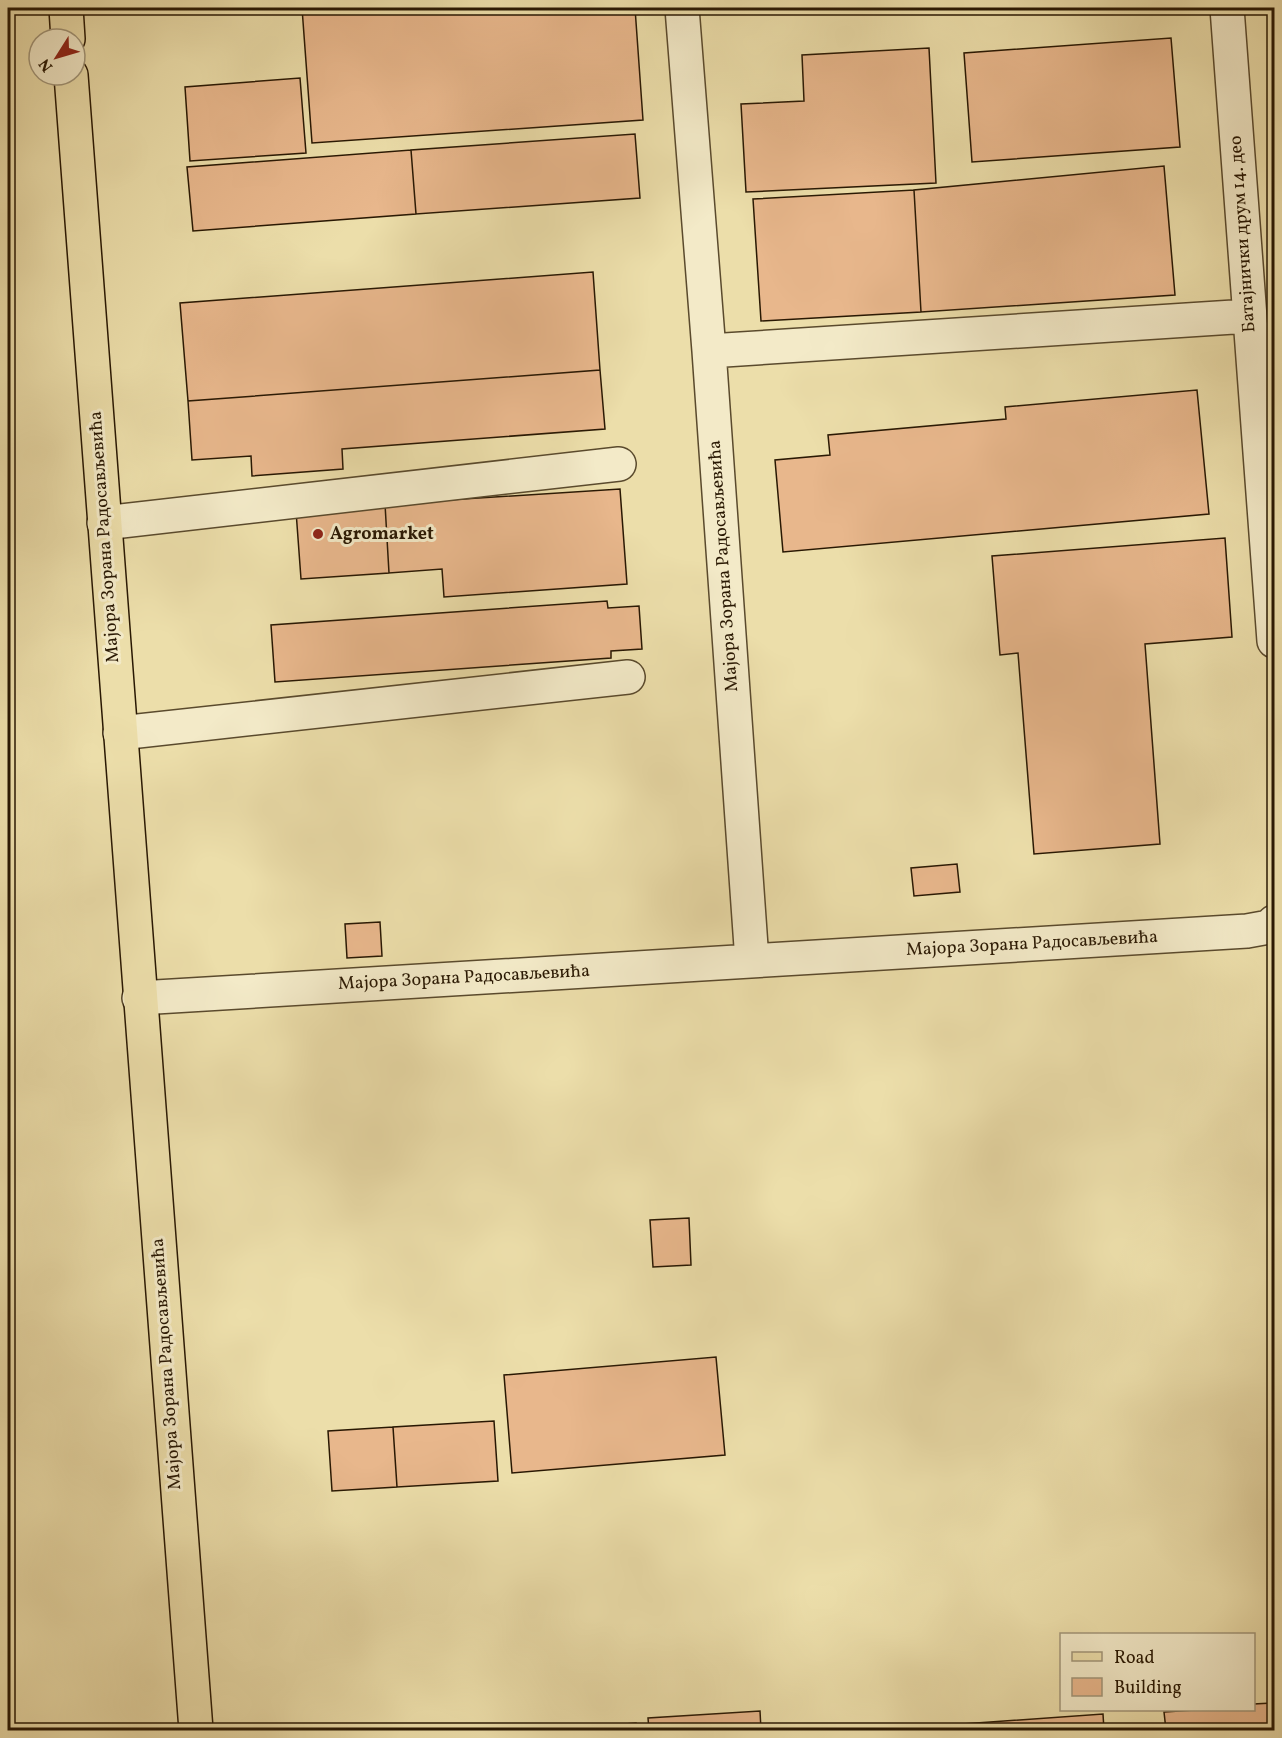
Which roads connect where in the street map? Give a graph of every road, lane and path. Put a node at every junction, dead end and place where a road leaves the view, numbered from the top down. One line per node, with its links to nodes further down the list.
1 (66, 8): 4 (main road)
2 (682, 8): 7 (lane, Мајора Зорана Радосављевића)
3 (1227, 8): 6 (lane, Батајнички друм 14. део)
4 (67, 27)
5 (72, 87): 9 (main road, Мајора Зорана Радосављевића)
6 (1249, 316): 7 (lane); 10 (lane, Батајнички друм 14. део)
7 (709, 351): 14 (lane, Мајора Зорана Радосављевића)
8 (619, 464): 9 (lane)
9 (104, 524): 12 (main road, Мајора Зорана Радосављевића)
10 (1275, 641)
11 (628, 677): 12 (lane)
12 (120, 732): 15 (main road, Мајора Зорана Радосављевића)
13 (1275, 922): 14 (lane, Мајора Зорана Радосављевића)
14 (752, 961): 15 (lane, Мајора Зорана Радосављевића)
15 (139, 998): 16 (main road, Мајора Зорана Радосављевића)
16 (196, 1731)

